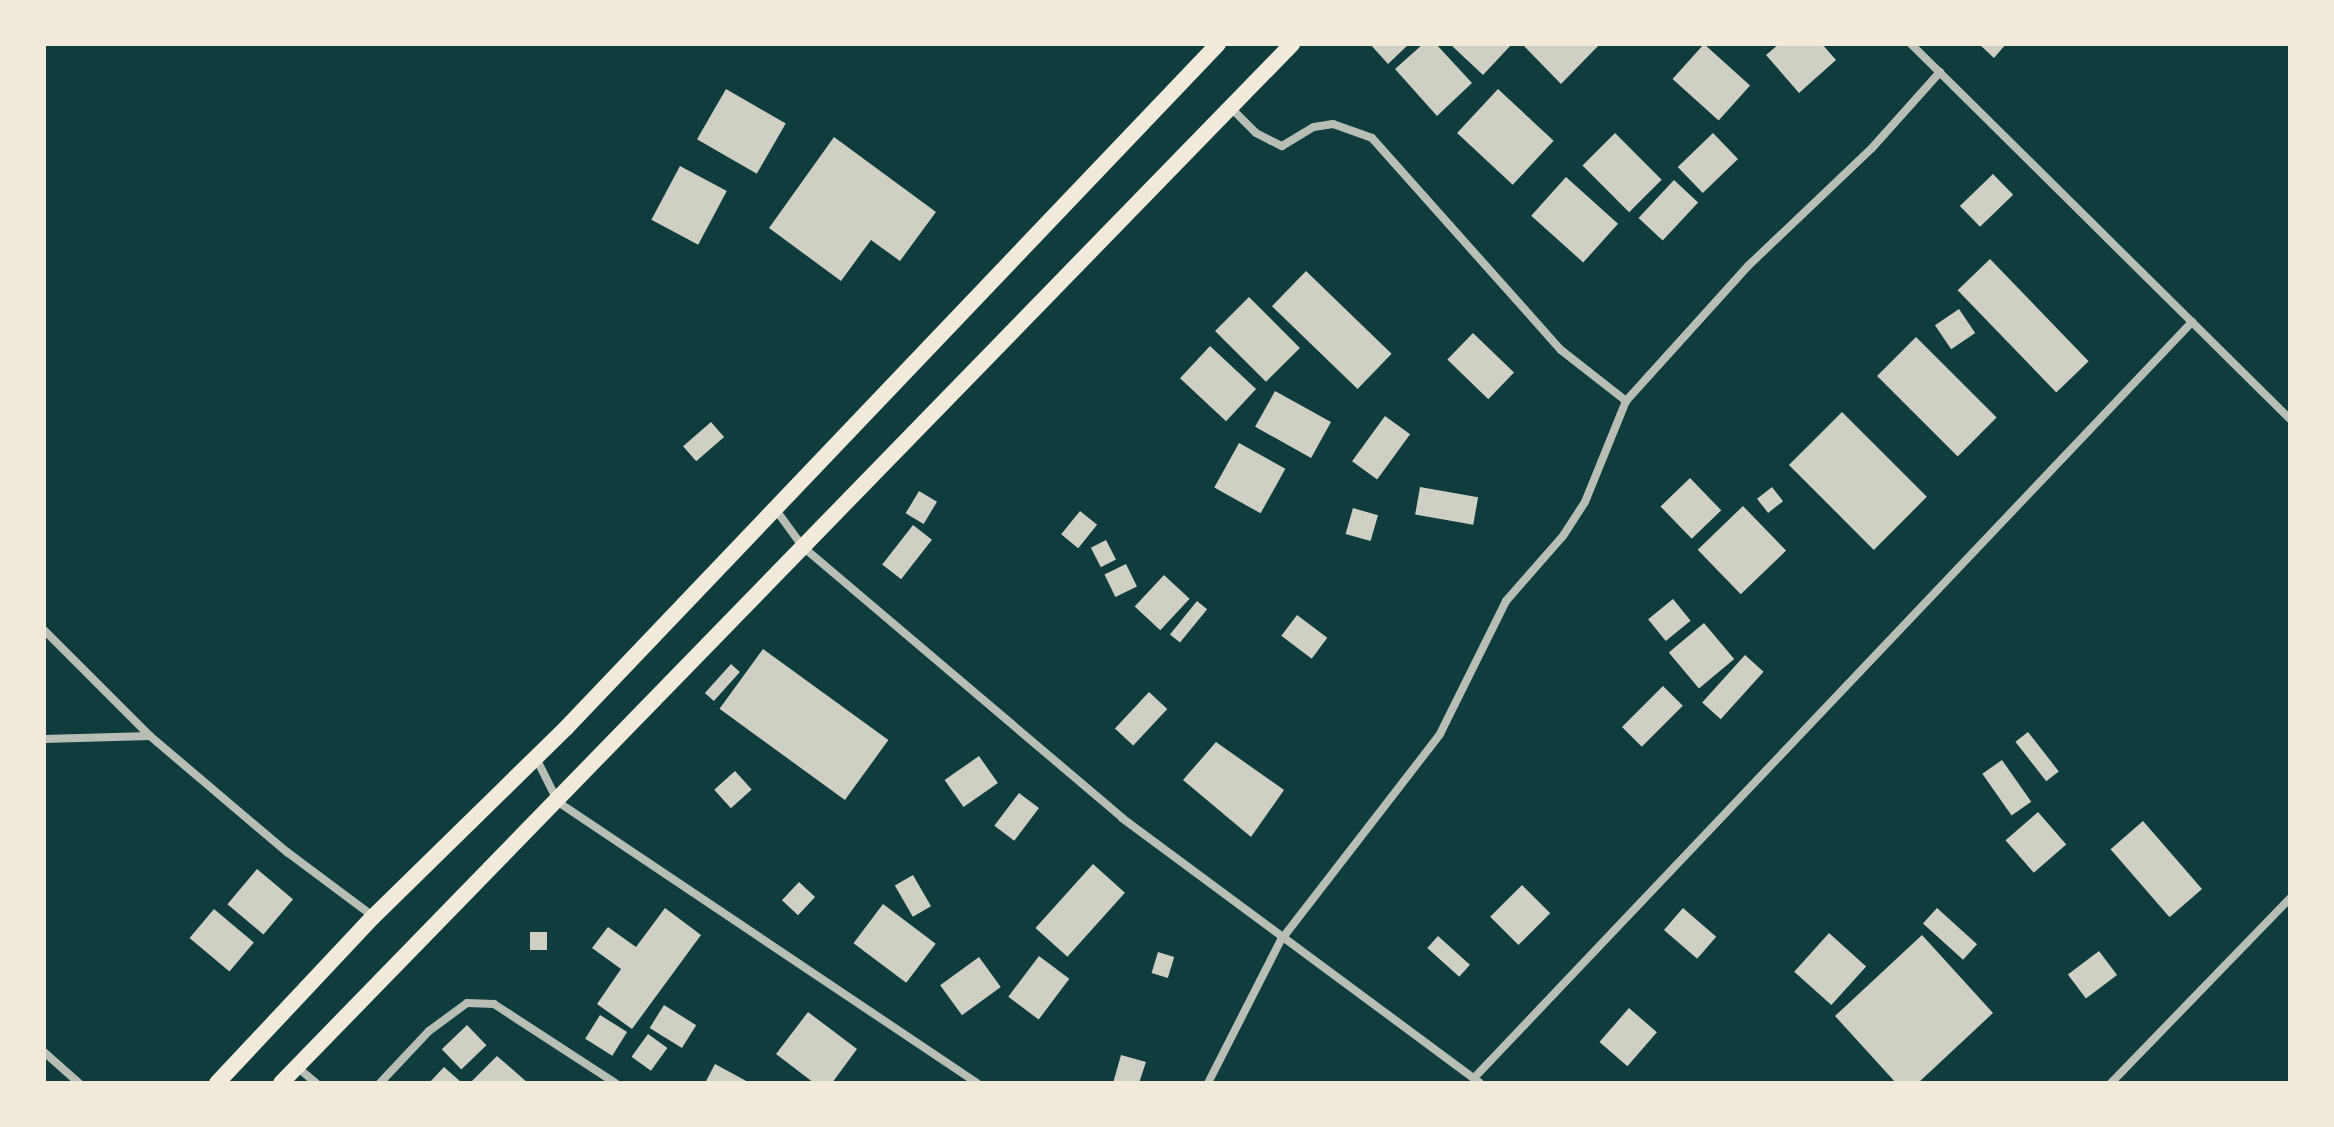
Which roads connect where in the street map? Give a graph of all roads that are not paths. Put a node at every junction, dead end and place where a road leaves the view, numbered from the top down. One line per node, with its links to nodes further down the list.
1 (1218, 44): 9 (main road)
2 (1292, 44): 5 (main road)
3 (1911, 44): 4 (street)
4 (1940, 72): 6 (street); 7 (street)
5 (1231, 108): 7 (street); 10 (main road)
6 (2192, 322): 8 (street); 21 (street)
7 (1626, 401): 18 (street)
8 (2290, 419)
9 (773, 506): 10 (street); 14 (main road)
10 (803, 547): 15 (main road); 18 (street)
11 (44, 630): 12 (street)
12 (150, 736): 13 (street); 17 (street)
13 (44, 739)
14 (536, 757): 15 (street); 17 (main road)
15 (558, 802): 20 (main road); 28 (street)
16 (2290, 898): 30 (street)
17 (373, 917): 23 (main road)
18 (1281, 940): 21 (street); 29 (street)
19 (44, 1052): 22 (street)
20 (297, 1067): 24 (main road); 25 (street)
21 (1477, 1080)
22 (79, 1083)
23 (217, 1083)
24 (281, 1083)
25 (316, 1083)
26 (380, 1083): 27 (street)
27 (615, 1083)
28 (977, 1083)
29 (1208, 1083)
30 (2111, 1083)

